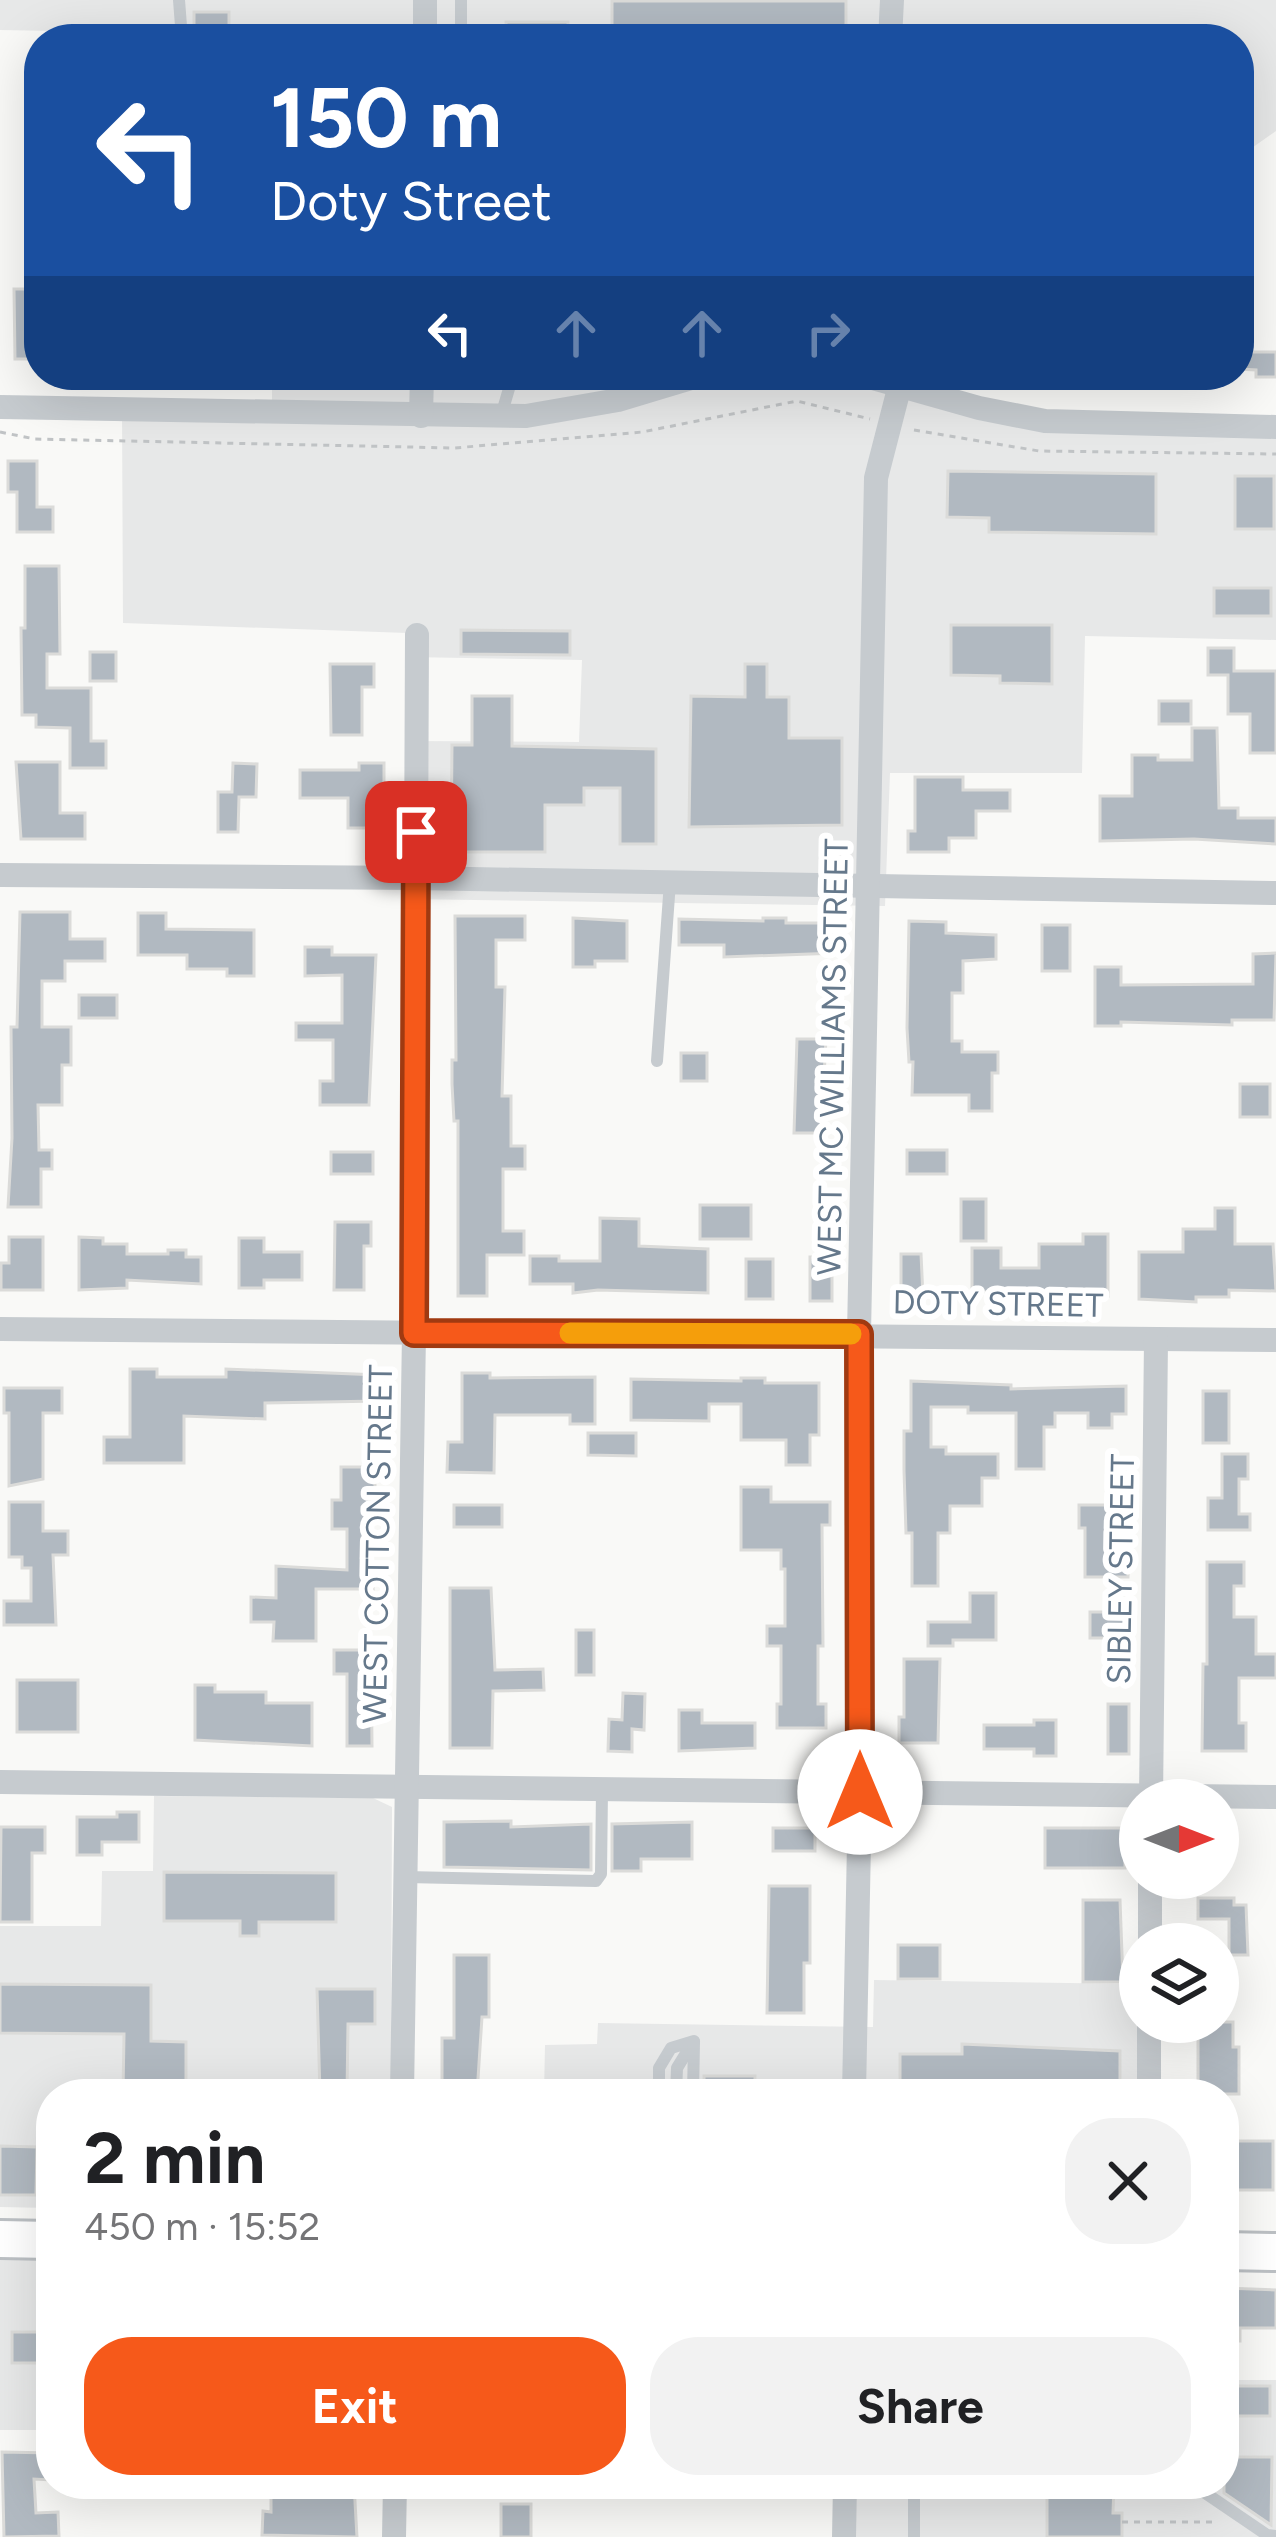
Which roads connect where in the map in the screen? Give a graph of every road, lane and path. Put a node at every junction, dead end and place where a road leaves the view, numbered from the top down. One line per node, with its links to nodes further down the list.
1 (422, 390): 8 (street)
2 (509, 390): 9 (lane)
3 (610, 390): 9 (street)
4 (899, 390): 16 (street, WEST MC WILLIAMS STREET)
5 (917, 390): 10 (street)
6 (0, 407): 8 (street)
7 (748, 410): 11 (path)
8 (421, 416): 9 (street)
9 (501, 416)
10 (1276, 427)
11 (0, 432)
12 (417, 634): 14 (street, WEST COTTON STREET)
13 (0, 875): 14 (street)
14 (416, 878): 15 (street); 20 (street, WEST COTTON STREET)
15 (670, 881): 16 (street); 18 (lane)
16 (869, 884): 17 (street); 21 (street, WEST MC WILLIAMS STREET)
17 (1276, 893)
18 (657, 1061)
19 (0, 1329): 20 (street, DOTY STREET)
20 (414, 1333): 21 (street, DOTY STREET); 26 (street, WEST COTTON STREET)
21 (859, 1334): 22 (street, DOTY STREET); 28 (street, WEST MC WILLIAMS STREET)
22 (1156, 1339): 23 (street, DOTY STREET); 24 (street, SIBLEY STREET)
23 (1276, 1340)
24 (1151, 1779)
25 (0, 1782): 26 (street)
26 (407, 1786): 27 (street); 32 (street, WEST COTTON STREET)
27 (602, 1789): 28 (street); 32 (lane)
28 (860, 1792): 29 (street); 39 (street, WEST MC WILLIAMS STREET)
29 (1119, 1797)
30 (1239, 1797): 31 (street)
31 (1276, 1797)
32 (406, 1877): 35 (street, WEST COTTON STREET)
33 (694, 2041): 36 (lane); 37 (lane); 38 (lane)
34 (1149, 2043): 40 (street)
35 (402, 2079)
36 (659, 2079)
37 (677, 2079)
38 (693, 2079)
39 (854, 2079)
40 (1149, 2079)
41 (0, 2240): 42 (main road)
42 (36, 2240)
43 (1239, 2251): 44 (main road)
44 (1276, 2252)
45 (395, 2499): 52 (street)
46 (845, 2499): 53 (street)
47 (914, 2499): 54 (lane)
48 (1214, 2499): 50 (lane)
49 (1122, 2522): 50 (path)
50 (1248, 2522): 51 (lane)
51 (1276, 2536)
52 (394, 2537)
53 (844, 2537)
54 (914, 2537)

